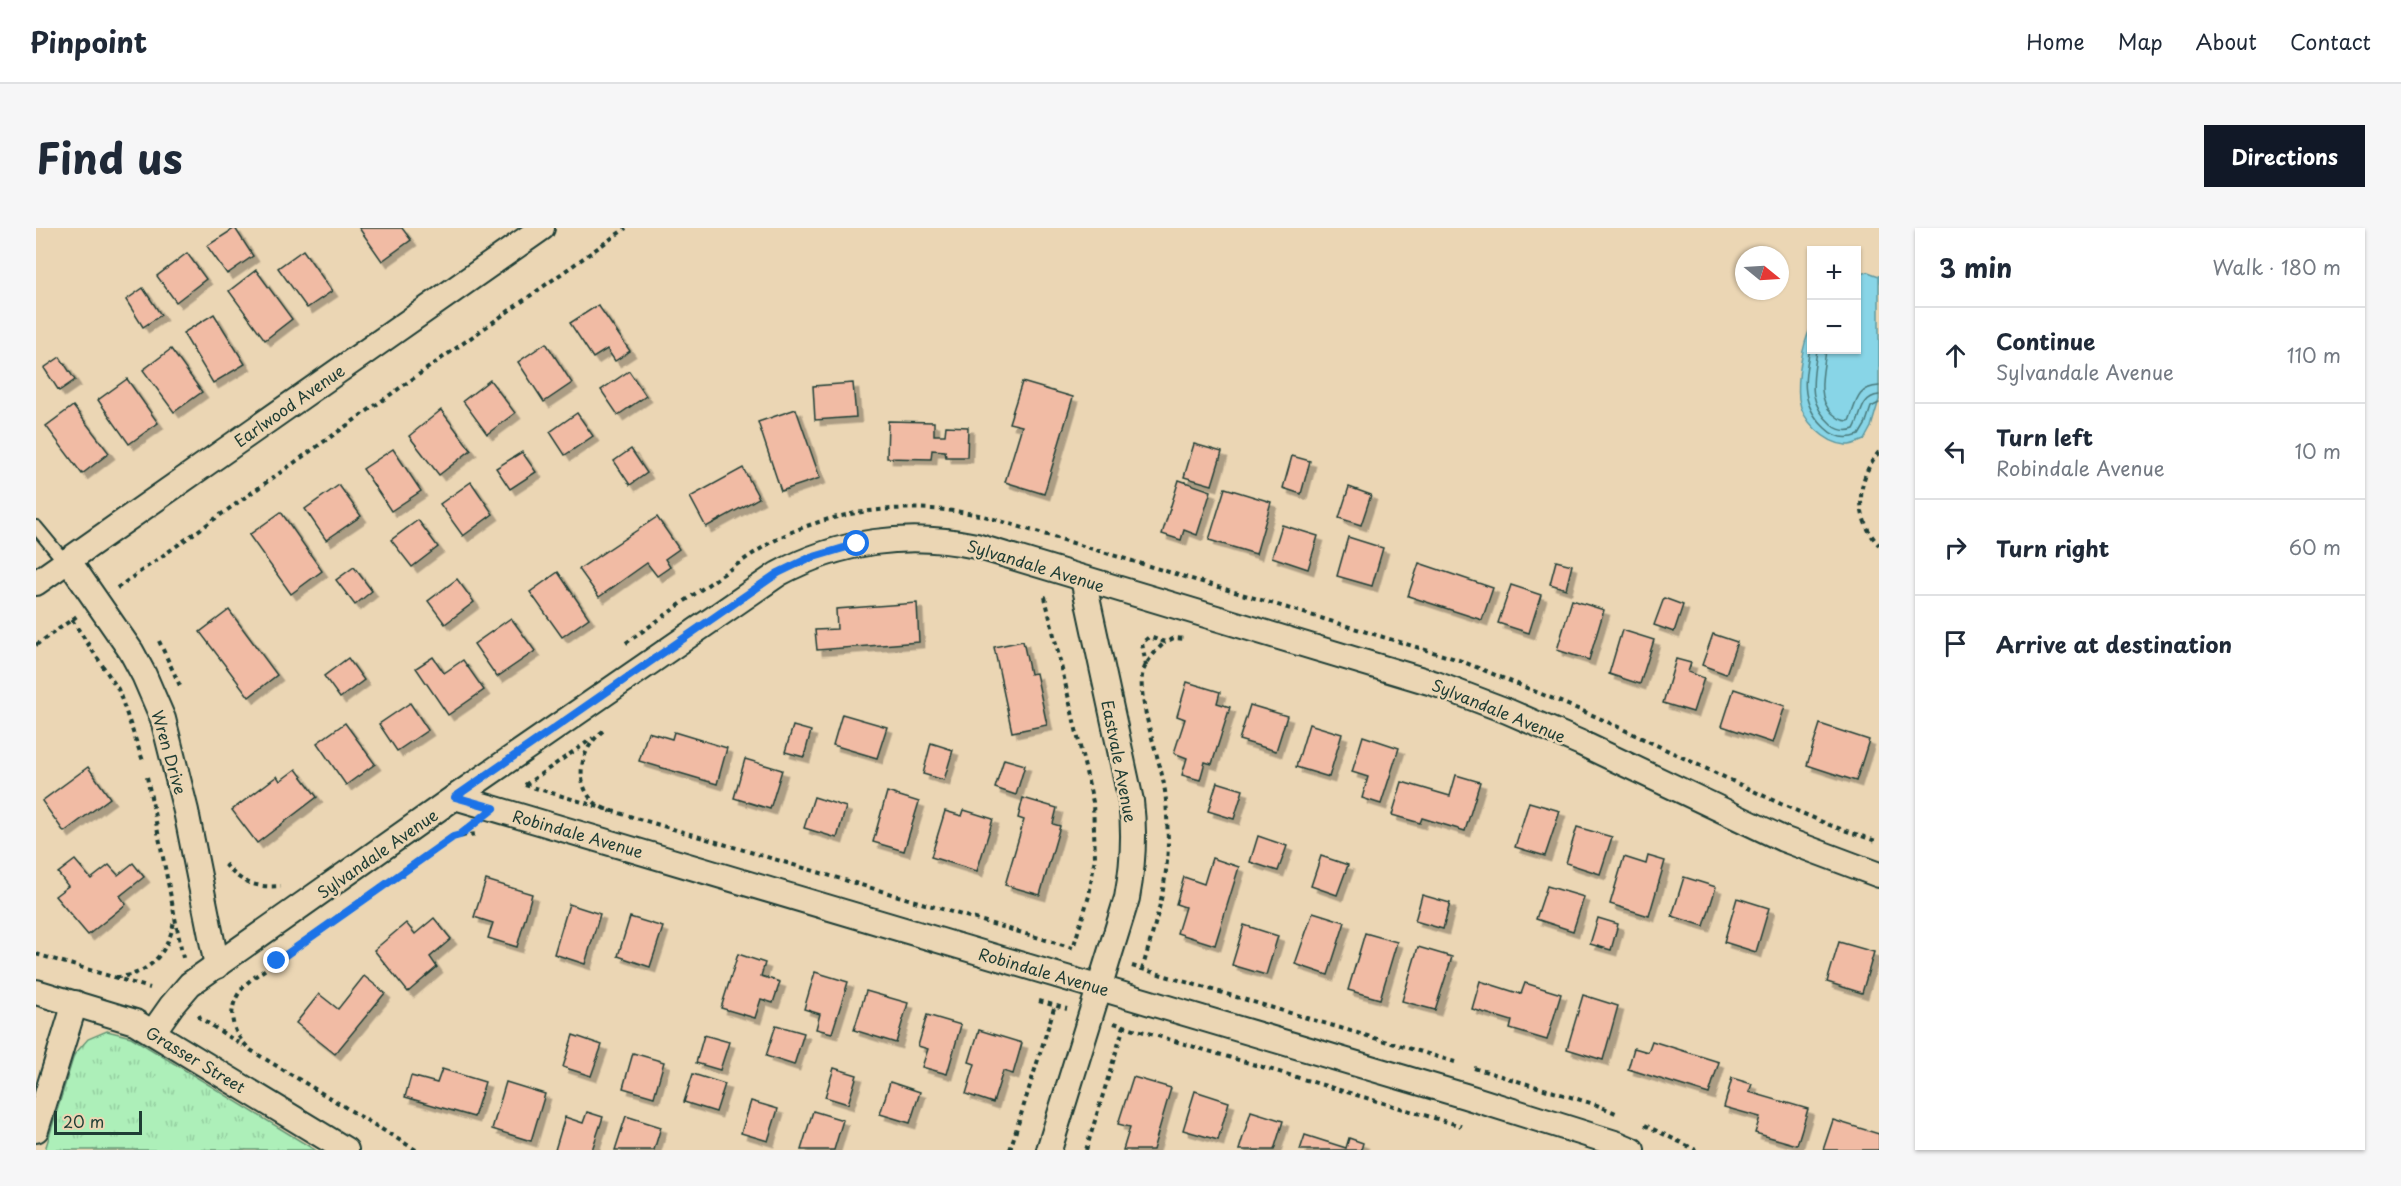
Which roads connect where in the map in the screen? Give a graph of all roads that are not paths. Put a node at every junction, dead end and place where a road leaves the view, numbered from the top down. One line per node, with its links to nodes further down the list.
1 (542, 228): 3 (street, Earlwood Avenue)
2 (36, 527): 3 (lane)
3 (67, 561): 5 (street, Earlwood Avenue); 8 (street, Wren Drive)
4 (1083, 579): 6 (street, Sylvandale Avenue); 7 (street, Sylvandale Avenue); 9 (street, Eastvale Avenue)
5 (36, 583)
6 (455, 797): 8 (street, Sylvandale Avenue); 9 (street, Robindale Avenue)
7 (1879, 875)
8 (217, 966): 12 (street, Sylvandale Avenue)
9 (1099, 987): 15 (street, Eastvale Avenue); 16 (street, Robindale Avenue)
10 (36, 992): 11 (street, Grasser Street)
11 (75, 1003): 12 (street, Grasser Street); 13 (street)
12 (153, 1032): 14 (street, Grasser Street)
13 (36, 1130)
14 (346, 1150)
15 (1049, 1150)
16 (1632, 1150)

